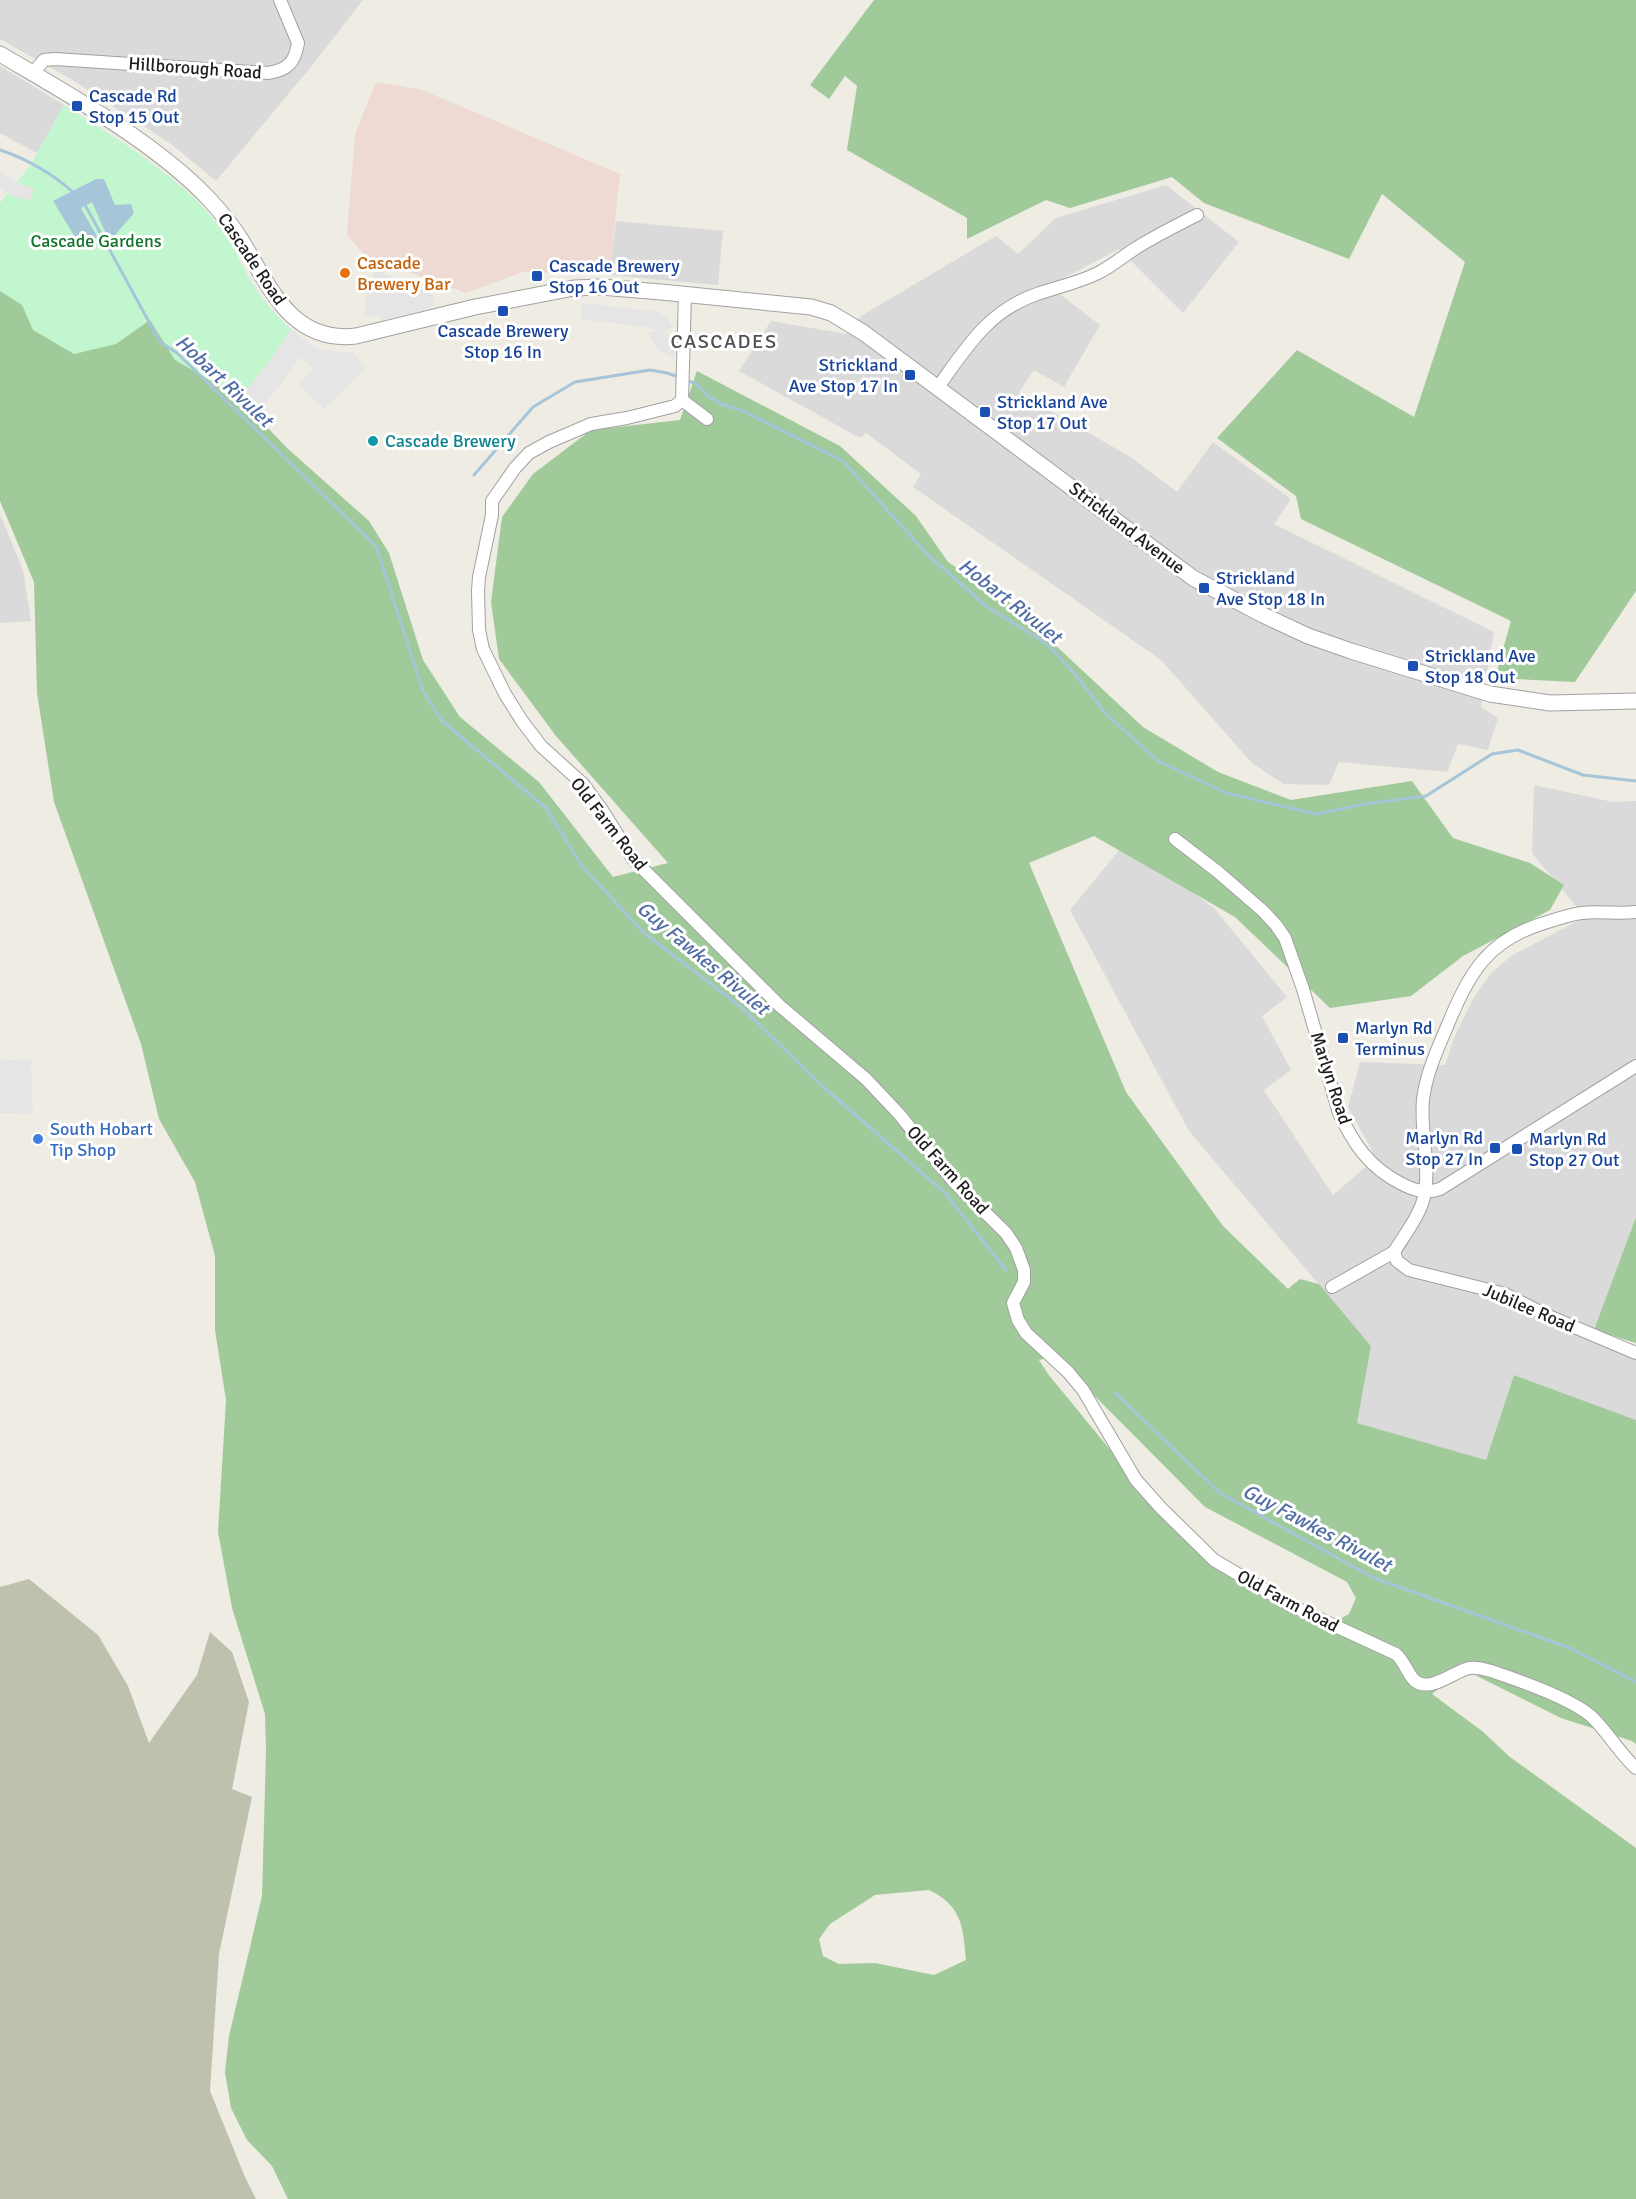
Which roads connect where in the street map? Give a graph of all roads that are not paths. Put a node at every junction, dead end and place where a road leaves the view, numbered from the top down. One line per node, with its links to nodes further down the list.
1 (280, 0): 3 (street, Hillborough Road)
2 (0, 54): 3 (street, Cascade Road)
3 (33, 73): 5 (street, Cascade Road)
4 (1197, 215): 6 (street)
5 (685, 294): 6 (street, Strickland Avenue); 7 (street)
6 (938, 387): 9 (street, Strickland Avenue)
7 (682, 400): 8 (street); 17 (street, Old Farm Road)
8 (706, 419)
9 (1636, 701)
10 (1175, 839): 13 (street, Marlyn Road)
11 (1636, 912): 13 (street)
12 (1636, 1066): 13 (street)
13 (1425, 1192): 14 (street)
14 (1394, 1252): 15 (street); 16 (street, Jubilee Road)
15 (1332, 1287)
16 (1636, 1353)
17 (1636, 1768)

